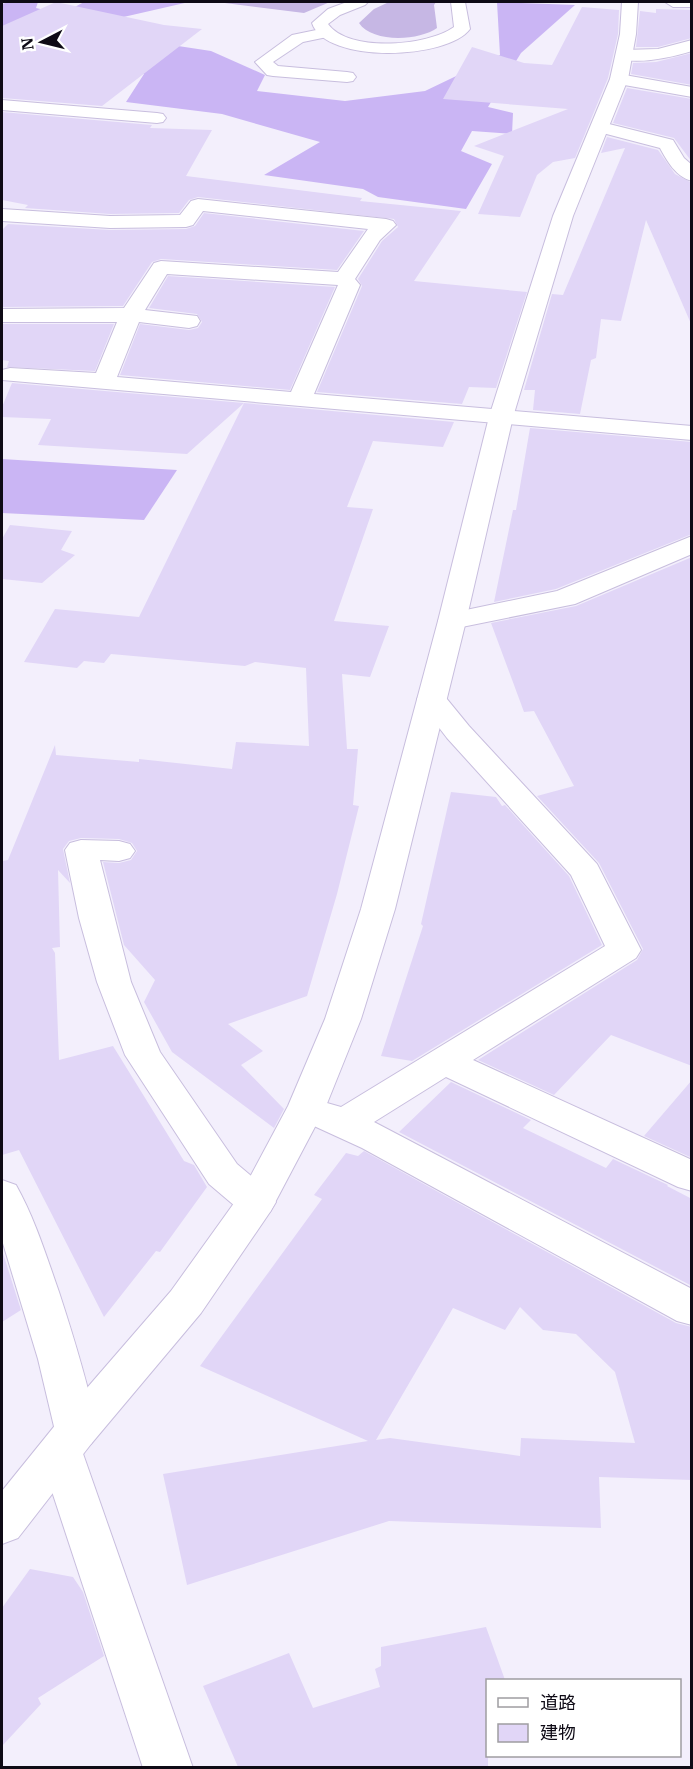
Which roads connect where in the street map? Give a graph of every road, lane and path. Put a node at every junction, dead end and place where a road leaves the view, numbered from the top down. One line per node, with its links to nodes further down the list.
1 (360, 2): 6 (street)
2 (458, 2): 6 (street)
3 (630, 2): 8 (street)
4 (673, 2): 5 (street)
5 (692, 2)
6 (326, 33): 9 (street)
7 (692, 45): 8 (street)
8 (622, 67): 10 (street); 13 (street)
9 (347, 76)
10 (692, 92)
11 (2, 105): 12 (street)
12 (157, 118)
13 (601, 127): 14 (street); 25 (street)
14 (692, 175)
15 (2, 215): 18 (street)
16 (166, 257): 17 (street); 18 (street); 19 (street)
17 (136, 266)
18 (344, 279): 24 (street)
19 (131, 315): 20 (street); 21 (street); 23 (street)
20 (2, 316)
21 (189, 321)
22 (10, 375): 23 (street)
23 (104, 380): 24 (street)
24 (300, 398): 25 (street)
25 (501, 417): 26 (street); 28 (street)
26 (692, 433)
27 (692, 544): 28 (street)
28 (452, 621): 29 (street)
29 (432, 699): 31 (street); 32 (street)
30 (118, 851): 36 (street)
31 (444, 1061): 33 (street); 34 (street)
32 (307, 1106): 33 (street); 36 (street)
33 (343, 1123): 37 (street)
34 (692, 1177)
35 (2, 1195): 38 (street)
36 (256, 1202): 38 (street)
37 (692, 1309)
38 (68, 1441): 39 (street); 40 (street)
39 (2, 1524)
40 (168, 1767)

